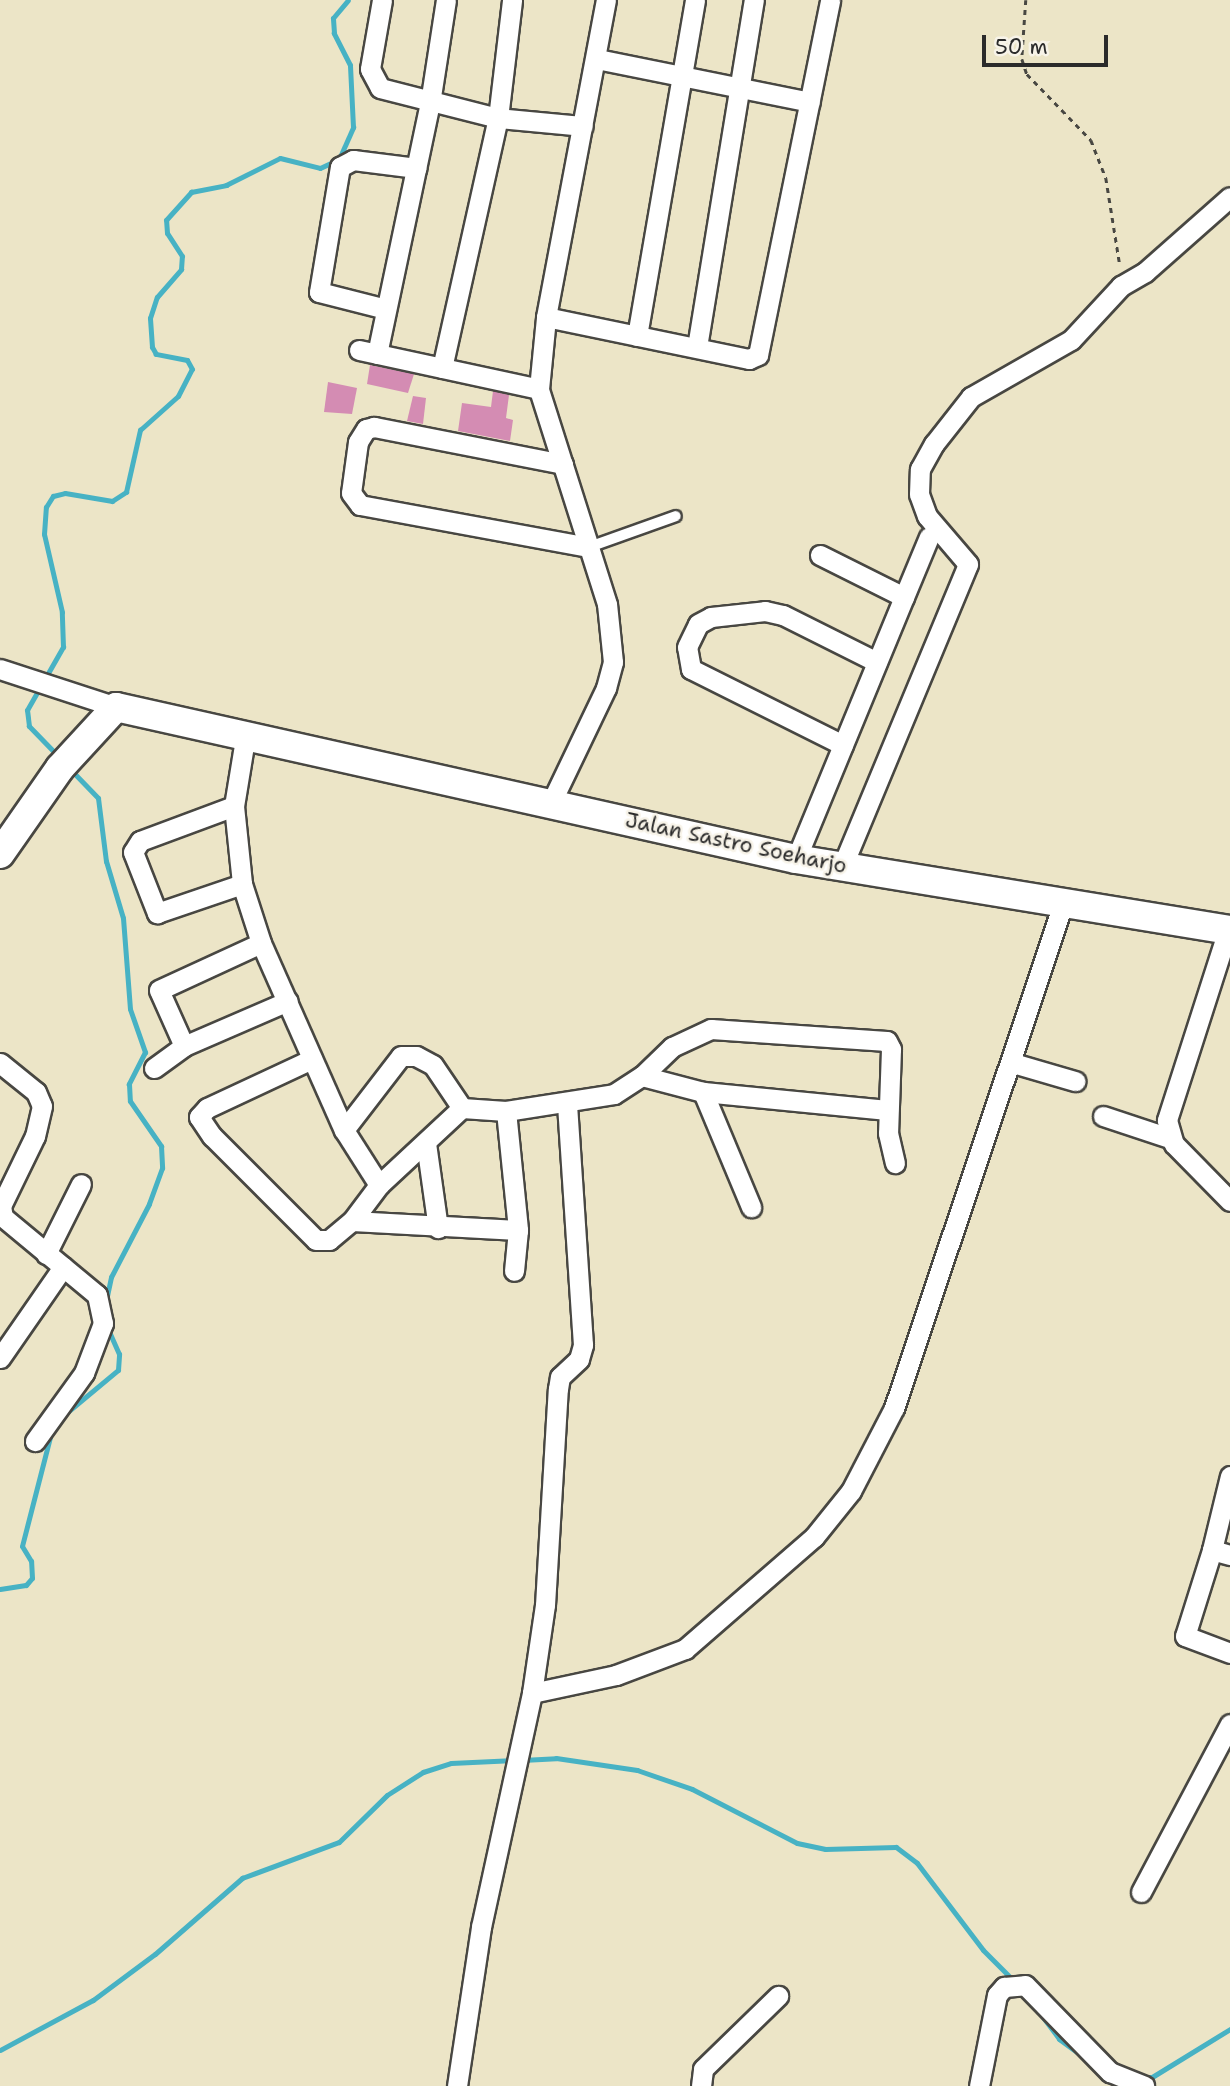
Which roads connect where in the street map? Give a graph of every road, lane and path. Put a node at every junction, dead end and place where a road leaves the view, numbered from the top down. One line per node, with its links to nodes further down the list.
1 (382, 0): 13 (street)
2 (446, 0): 13 (street)
3 (512, 0): 14 (street)
4 (607, 0): 9 (street)
5 (695, 0): 10 (street)
6 (754, 0): 11 (street)
7 (830, 0): 12 (street)
8 (1026, 0): 18 (path)
9 (597, 59): 10 (street); 15 (street)
10 (681, 78): 11 (street); 21 (street)
11 (740, 88): 12 (street); 22 (street)
12 (810, 102): 22 (street)
13 (430, 103): 14 (street); 16 (street)
14 (498, 118): 15 (street); 23 (street)
15 (583, 126): 20 (street)
16 (416, 168): 19 (street); 19 (street)
17 (1230, 197): 18 (street)
18 (1121, 286): 40 (street)
19 (386, 309): 23 (street)
20 (546, 317): 21 (street); 24 (street)
21 (637, 336): 22 (street)
22 (697, 346)
23 (442, 369): 24 (street)
24 (539, 389): 25 (street)
25 (563, 464): 28 (street); 28 (street)
26 (676, 516): 28 (lane)
27 (929, 537): 30 (street)
28 (589, 547): 36 (street)
29 (820, 555): 30 (street)
30 (904, 597): 31 (street)
31 (877, 662): 35 (street); 35 (street)
32 (0, 669): 33 (street)
33 (116, 707): 34 (street, Jalan Sastro Soeharjo); 38 (street)
34 (245, 739): 36 (street, Jalan Sastro Soeharjo); 37 (street)
35 (843, 744): 39 (street)
36 (550, 805): 39 (street, Jalan Sastro Soeharjo)
37 (234, 806): 41 (street); 41 (street)
38 (0, 855)
39 (796, 859): 40 (street, Jalan Sastro Soeharjo)
40 (842, 867): 42 (street, Jalan Sastro Soeharjo)
41 (242, 884): 44 (street)
42 (1063, 904): 43 (street, Jalan Sastro Soeharjo); 49 (street)
43 (1229, 930): 60 (street)
44 (261, 943): 45 (street); 46 (street)
45 (288, 1001): 46 (street); 47 (street)
46 (184, 1046): 50 (street)
47 (312, 1059): 59 (street); 67 (street)
48 (0, 1063): 70 (street)
49 (1013, 1063): 52 (street); 78 (street)
50 (154, 1068)
51 (642, 1076): 53 (street); 54 (street); 56 (street)
52 (1075, 1081)
53 (703, 1092): 56 (street); 66 (street)
54 (567, 1105): 57 (street); 78 (street)
55 (462, 1108): 57 (street); 59 (street); 61 (street)
56 (888, 1110): 62 (street)
57 (506, 1111): 69 (street)
58 (1103, 1116): 60 (street)
59 (344, 1130): 64 (street)
60 (1169, 1138): 65 (street)
61 (426, 1143): 64 (street); 68 (street)
62 (895, 1163)
63 (81, 1184): 70 (street)
64 (379, 1185): 67 (street)
65 (1230, 1200)
66 (751, 1207)
67 (352, 1221): 68 (street)
68 (438, 1228): 69 (street)
69 (518, 1230): 72 (street)
70 (46, 1254): 71 (street)
71 (63, 1267): 73 (street); 74 (street)
72 (514, 1271)
73 (0, 1358)
74 (35, 1441)
75 (1230, 1476): 76 (street)
76 (1221, 1552): 77 (street)
77 (1230, 1653)
78 (532, 1693): 83 (street)
79 (1230, 1724): 80 (street)
80 (1141, 1892)
81 (778, 1996): 84 (street)
82 (1106, 2074): 85 (street); 86 (street)
83 (457, 2086)
84 (701, 2086)
85 (979, 2086)
86 (1144, 2086)

